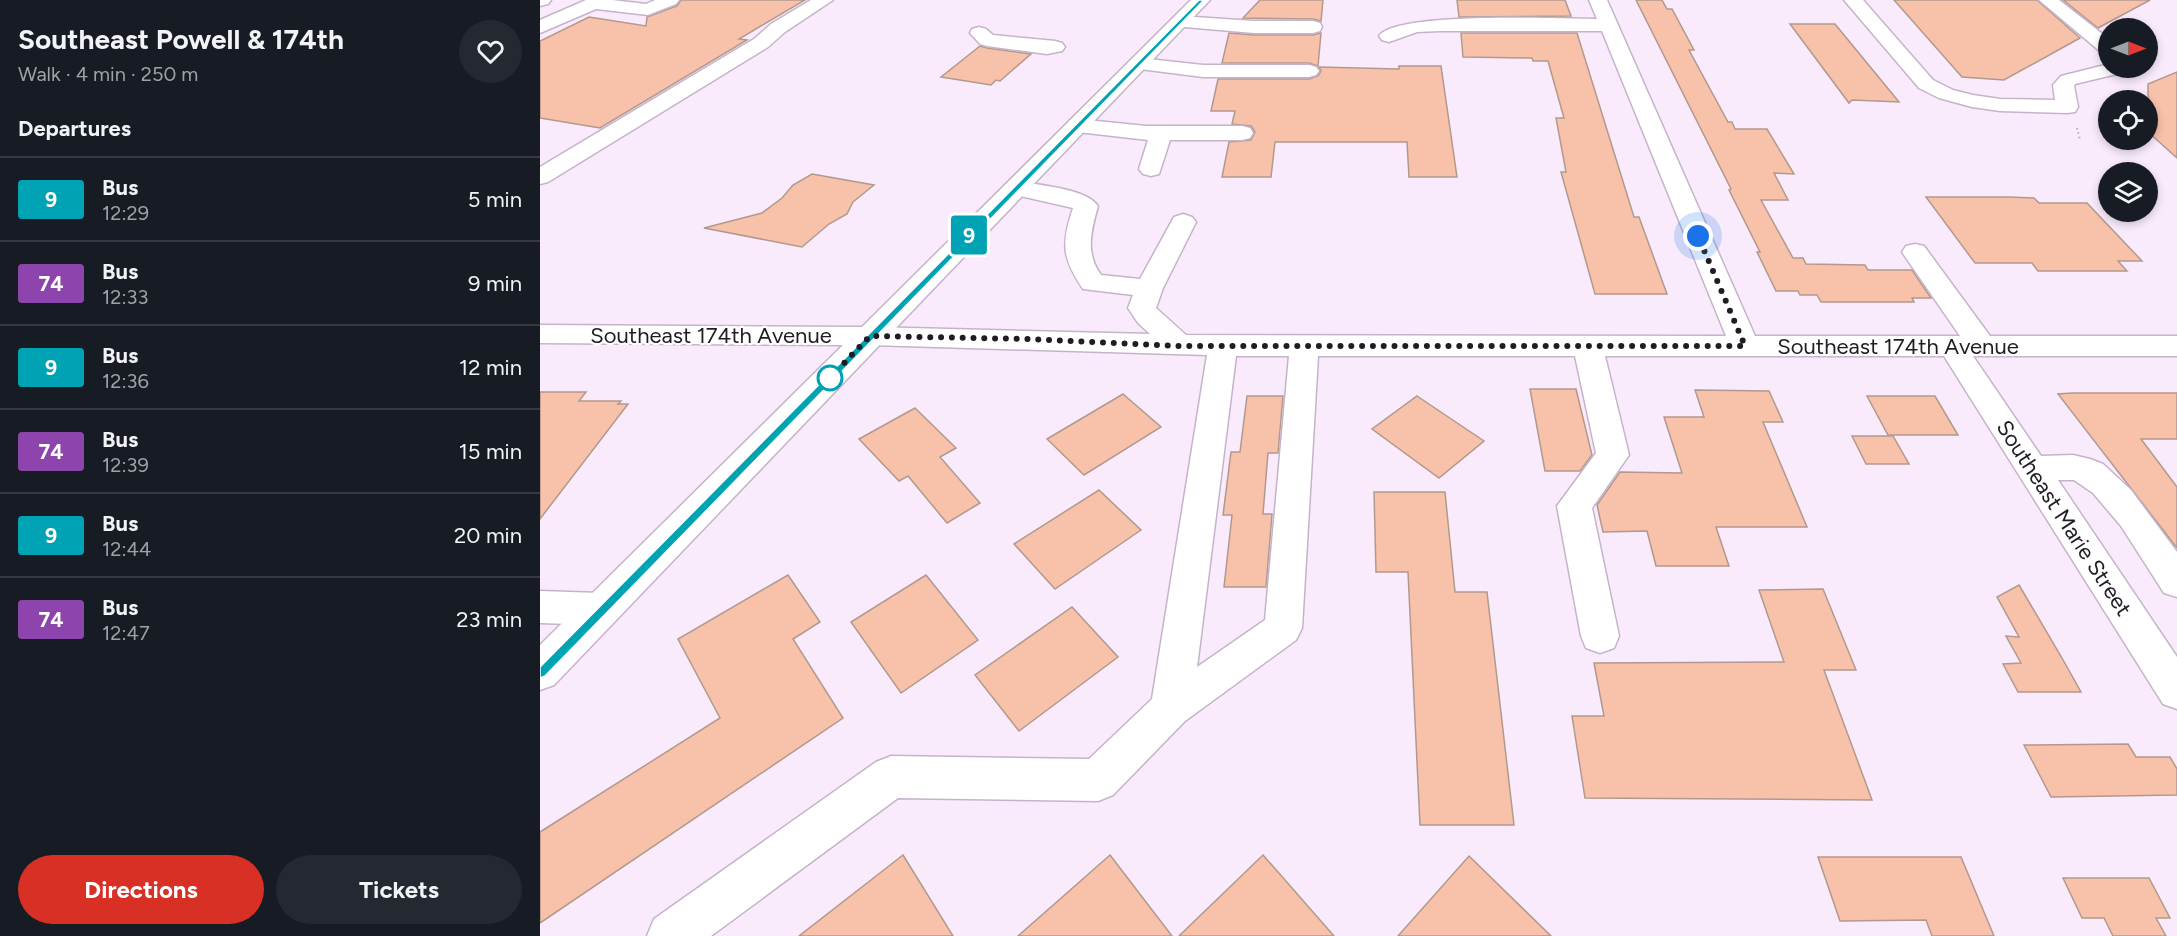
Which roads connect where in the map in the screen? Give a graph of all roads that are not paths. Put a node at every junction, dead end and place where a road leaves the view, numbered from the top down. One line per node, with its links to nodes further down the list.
1 (670, 0): 7 (street)
2 (824, 0): 23 (street)
3 (1201, 0): 8 (street)
4 (1598, 0): 9 (street)
5 (1853, 0): 18 (street)
6 (2048, 0): 14 (street)
7 (597, 1): 10 (street)
8 (1180, 21): 11 (street); 16 (street)
9 (1609, 25): 13 (street); 34 (street)
10 (540, 27)
11 (1313, 27)
12 (979, 33): 15 (street)
13 (1389, 36)
14 (2098, 41)
15 (1055, 47)
16 (1139, 64): 17 (street); 19 (street)
17 (1309, 71)
18 (2098, 72)
19 (1077, 126): 21 (street); 24 (street)
20 (1242, 133): 21 (street)
21 (1161, 134): 22 (street)
22 (1151, 169)
23 (540, 177)
24 (1015, 188): 27 (street); 29 (street)
25 (1183, 222): 27 (street)
26 (1915, 252): 35 (street, Southeast Marie Street)
27 (1149, 288): 30 (street)
28 (540, 334): 29 (street, Southeast 174th Avenue)
29 (870, 336): 30 (street, Southeast 174th Avenue); 40 (street)
30 (1180, 346): 31 (street, Southeast 174th Avenue)
31 (1222, 346): 32 (street, Southeast 174th Avenue); 44 (street)
32 (1304, 346): 33 (street, Southeast 174th Avenue); 44 (street)
33 (1588, 346): 34 (street, Southeast 174th Avenue); 41 (street)
34 (1745, 346): 35 (street, Southeast 174th Avenue)
35 (1967, 346): 36 (street, Southeast 174th Avenue); 37 (street, Southeast Marie Street)
36 (2177, 346)
37 (2032, 469): 38 (street); 43 (street, Southeast Marie Street)
38 (2177, 582)
39 (540, 607): 40 (street)
40 (600, 609): 42 (street)
41 (1600, 636)
42 (540, 672)
43 (2177, 691)
44 (1171, 708): 45 (street)
45 (670, 936)

